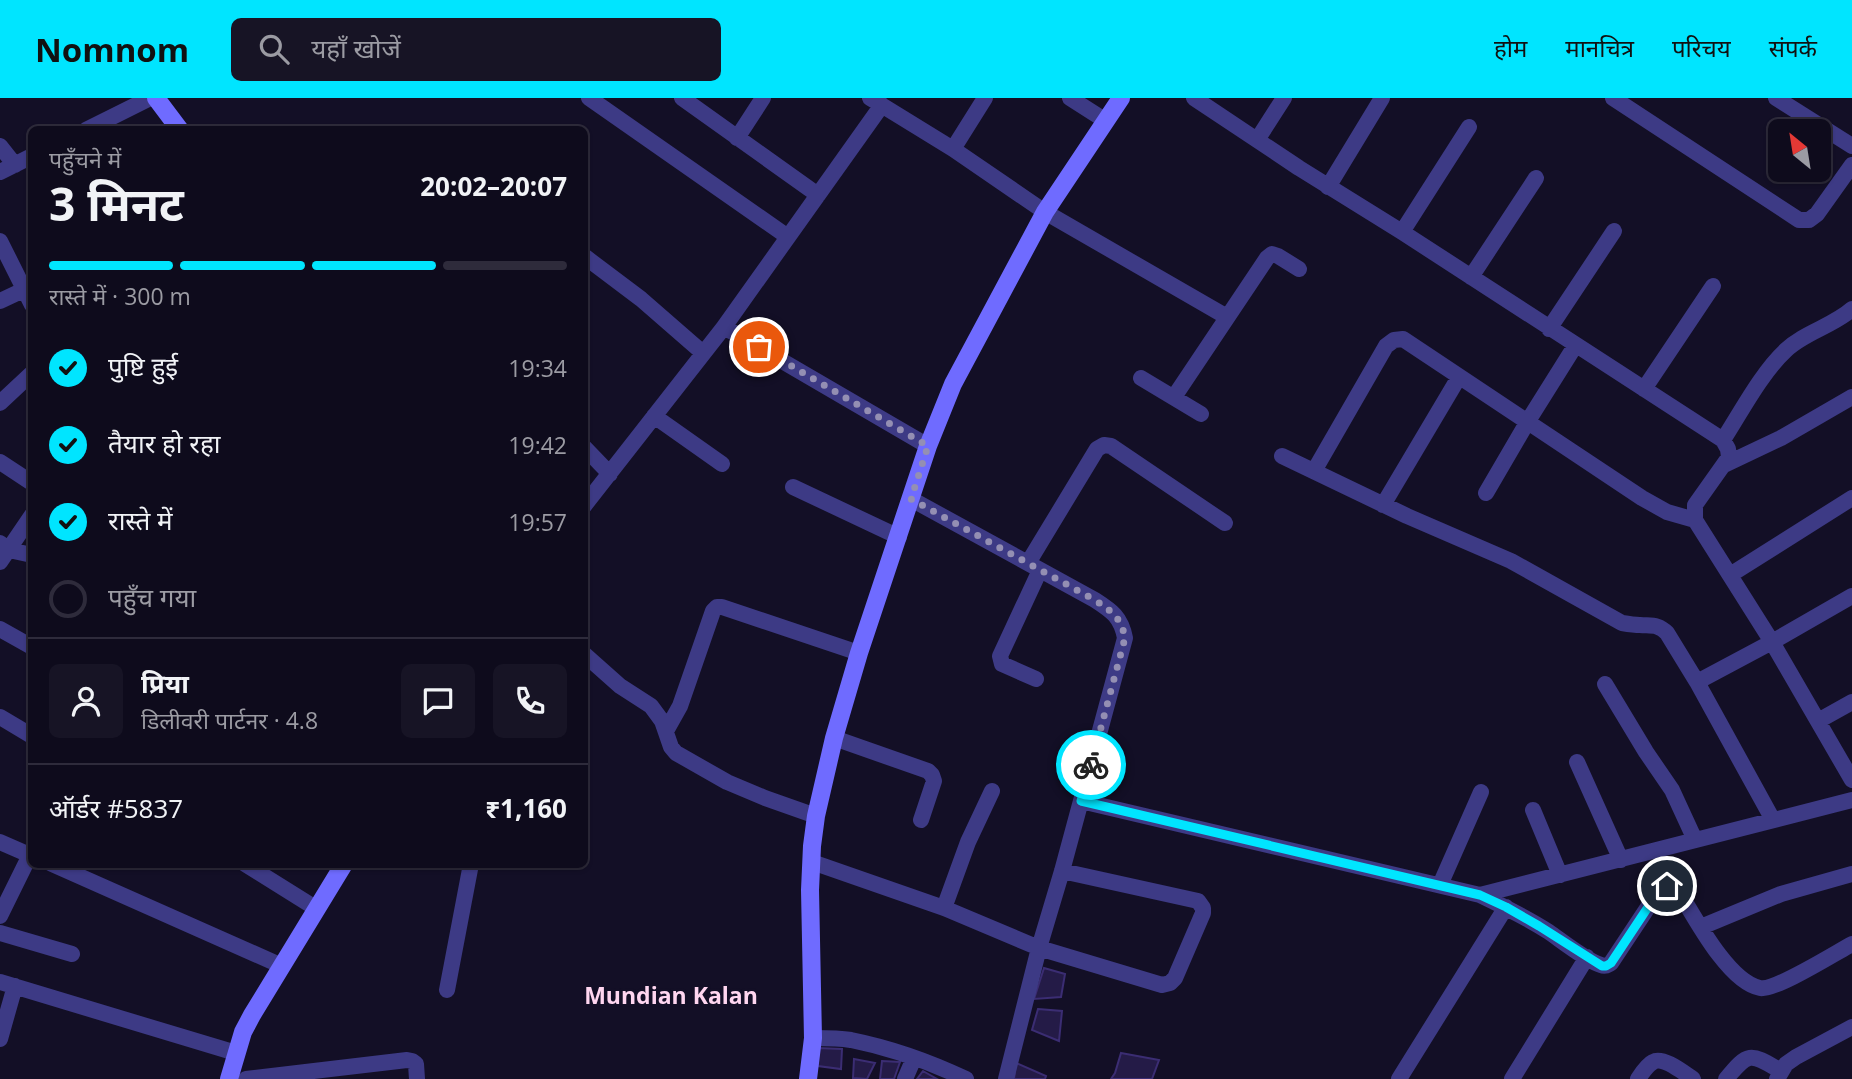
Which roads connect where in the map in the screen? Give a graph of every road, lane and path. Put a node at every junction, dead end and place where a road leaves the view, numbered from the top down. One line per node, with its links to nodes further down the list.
1 (150, 98): 16 (street)
2 (156, 98): 17 (street)
3 (589, 98): 33 (street)
4 (682, 98): 19 (street)
5 (763, 98): 19 (street)
6 (985, 98): 23 (street)
7 (1070, 98): 15 (street)
8 (1121, 98): 15 (street)
9 (1194, 98): 20 (street)
10 (1284, 98): 20 (street)
11 (1382, 98): 28 (street)
12 (1613, 98): 25 (street)
13 (1776, 98): 22 (street)
14 (876, 102): 23 (street); 29 (street)
15 (1106, 121): 30 (street)
16 (94, 126)
17 (177, 126)
18 (1469, 127): 32 (street)
19 (737, 138): 29 (street)
20 (1257, 140): 28 (street)
21 (0, 146): 26 (street)
22 (1852, 146)
23 (953, 149): 30 (street)
24 (28, 158): 26 (street)
25 (1852, 165)
26 (7, 168)
27 (1536, 178): 37 (street)
28 (1328, 187): 32 (street)
29 (818, 195): 33 (street)
30 (1045, 212): 41 (street); 58 (street)
31 (1614, 231): 44 (street)
32 (1402, 232): 37 (street)
33 (788, 237): 43 (street)
34 (0, 242): 39 (street)
35 (588, 263): 46 (street)
36 (1299, 269): 41 (street)
37 (1471, 277): 44 (street)
38 (1713, 286): 50 (street)
39 (27, 288): 40 (street)
40 (0, 302)
41 (1227, 317): 51 (street)
42 (1849, 318): 57 (street)
43 (724, 327): 46 (street); 58 (street)
44 (1549, 329): 45 (street)
45 (1575, 346): 50 (street); 56 (street)
46 (704, 353): 55 (street)
47 (28, 377): 53 (street)
48 (1459, 377): 56 (street); 64 (street); 72 (street)
49 (1141, 378): 51 (street)
50 (1644, 389): 57 (street)
51 (1174, 397): 54 (street)
52 (1852, 397): 63 (street)
53 (0, 403)
54 (1201, 414)
55 (653, 416): 62 (street); 65 (street)
56 (1528, 421): 68 (street); 74 (street)
57 (1723, 440): 63 (street)
58 (928, 446): 70 (street)
59 (588, 451): 65 (street)
60 (1282, 456): 64 (street)
61 (0, 462): 66 (street)
62 (722, 464)
63 (1724, 465): 74 (street)
64 (1314, 471): 72 (street)
65 (610, 474): 71 (street)
66 (28, 480)
67 (793, 487): 76 (street)
68 (1486, 493)
69 (1852, 498): 80 (street)
70 (911, 499): 76 (street); 79 (street)
71 (588, 501)
72 (1383, 505): 88 (street)
73 (28, 520): 77 (street)
74 (1695, 520): 80 (street)
75 (1225, 523): 79 (street)
76 (899, 537): 85 (street)
77 (3, 552): 78 (street)
78 (28, 555)
79 (1034, 566): 87 (street); 101 (street)
80 (1730, 575): 83 (street)
81 (1852, 596): 83 (street)
82 (0, 629): 84 (street)
83 (1772, 642): 88 (street); 92 (street)
84 (28, 645)
85 (859, 653): 93 (street); 95 (street)
86 (588, 658): 93 (street)
87 (1036, 679)
88 (1697, 682): 105 (street)
89 (1605, 684): 106 (street)
90 (1852, 702): 92 (street)
91 (0, 717): 94 (street)
92 (1818, 721): 97 (street)
93 (666, 731): 103 (street)
94 (28, 734)
95 (834, 738): 103 (street); 104 (street)
96 (1577, 762): 109 (street)
97 (1852, 780)
98 (992, 791): 122 (street)
99 (1481, 792): 119 (street)
100 (1852, 800): 105 (street)
101 (1081, 801): 116 (street); 119 (street)
102 (1533, 810): 118 (street)
103 (816, 816): 111 (street)
104 (921, 820)
105 (1773, 820): 106 (street)
106 (1695, 841): 109 (street)
107 (0, 842): 108 (street)
108 (28, 854)
109 (1621, 860): 118 (street)
110 (28, 861): 124 (street)
111 (812, 862): 122 (street); 135 (street)
112 (61, 868): 131 (street)
113 (251, 868): 123 (street)
114 (342, 868): 123 (street)
115 (470, 868): 133 (street)
116 (1062, 871): 128 (street); 128 (street)
117 (1852, 874): 125 (street)
118 (1560, 875): 120 (street)
119 (1440, 886): 120 (street)
120 (1480, 895): 121 (street)
121 (1506, 907): 130 (street); 147 (street)
122 (944, 908): 128 (street)
123 (317, 909): 131 (street)
124 (0, 916)
125 (1701, 927): 127 (street); 130 (street)
126 (0, 933): 129 (street)
127 (1852, 944)
128 (1039, 948): 146 (street)
129 (72, 954)
130 (1587, 957): 148 (street)
131 (282, 966): 137 (street)
132 (7, 984): 136 (street); 137 (street)
133 (447, 990)
134 (1852, 1027): 139 (street)
135 (813, 1038): 138 (street); 143 (street)
136 (0, 1039)
137 (236, 1053): 140 (street)
138 (914, 1058): 144 (street); 145 (street)
139 (1779, 1075): 151 (street)
140 (229, 1079)
141 (246, 1079): 142 (street)
142 (417, 1079)
143 (808, 1079)
144 (905, 1079)
145 (966, 1079)
146 (1006, 1079)
147 (1399, 1079)
148 (1512, 1079)
149 (1638, 1079): 150 (street)
150 (1693, 1079)
151 (1726, 1079)

